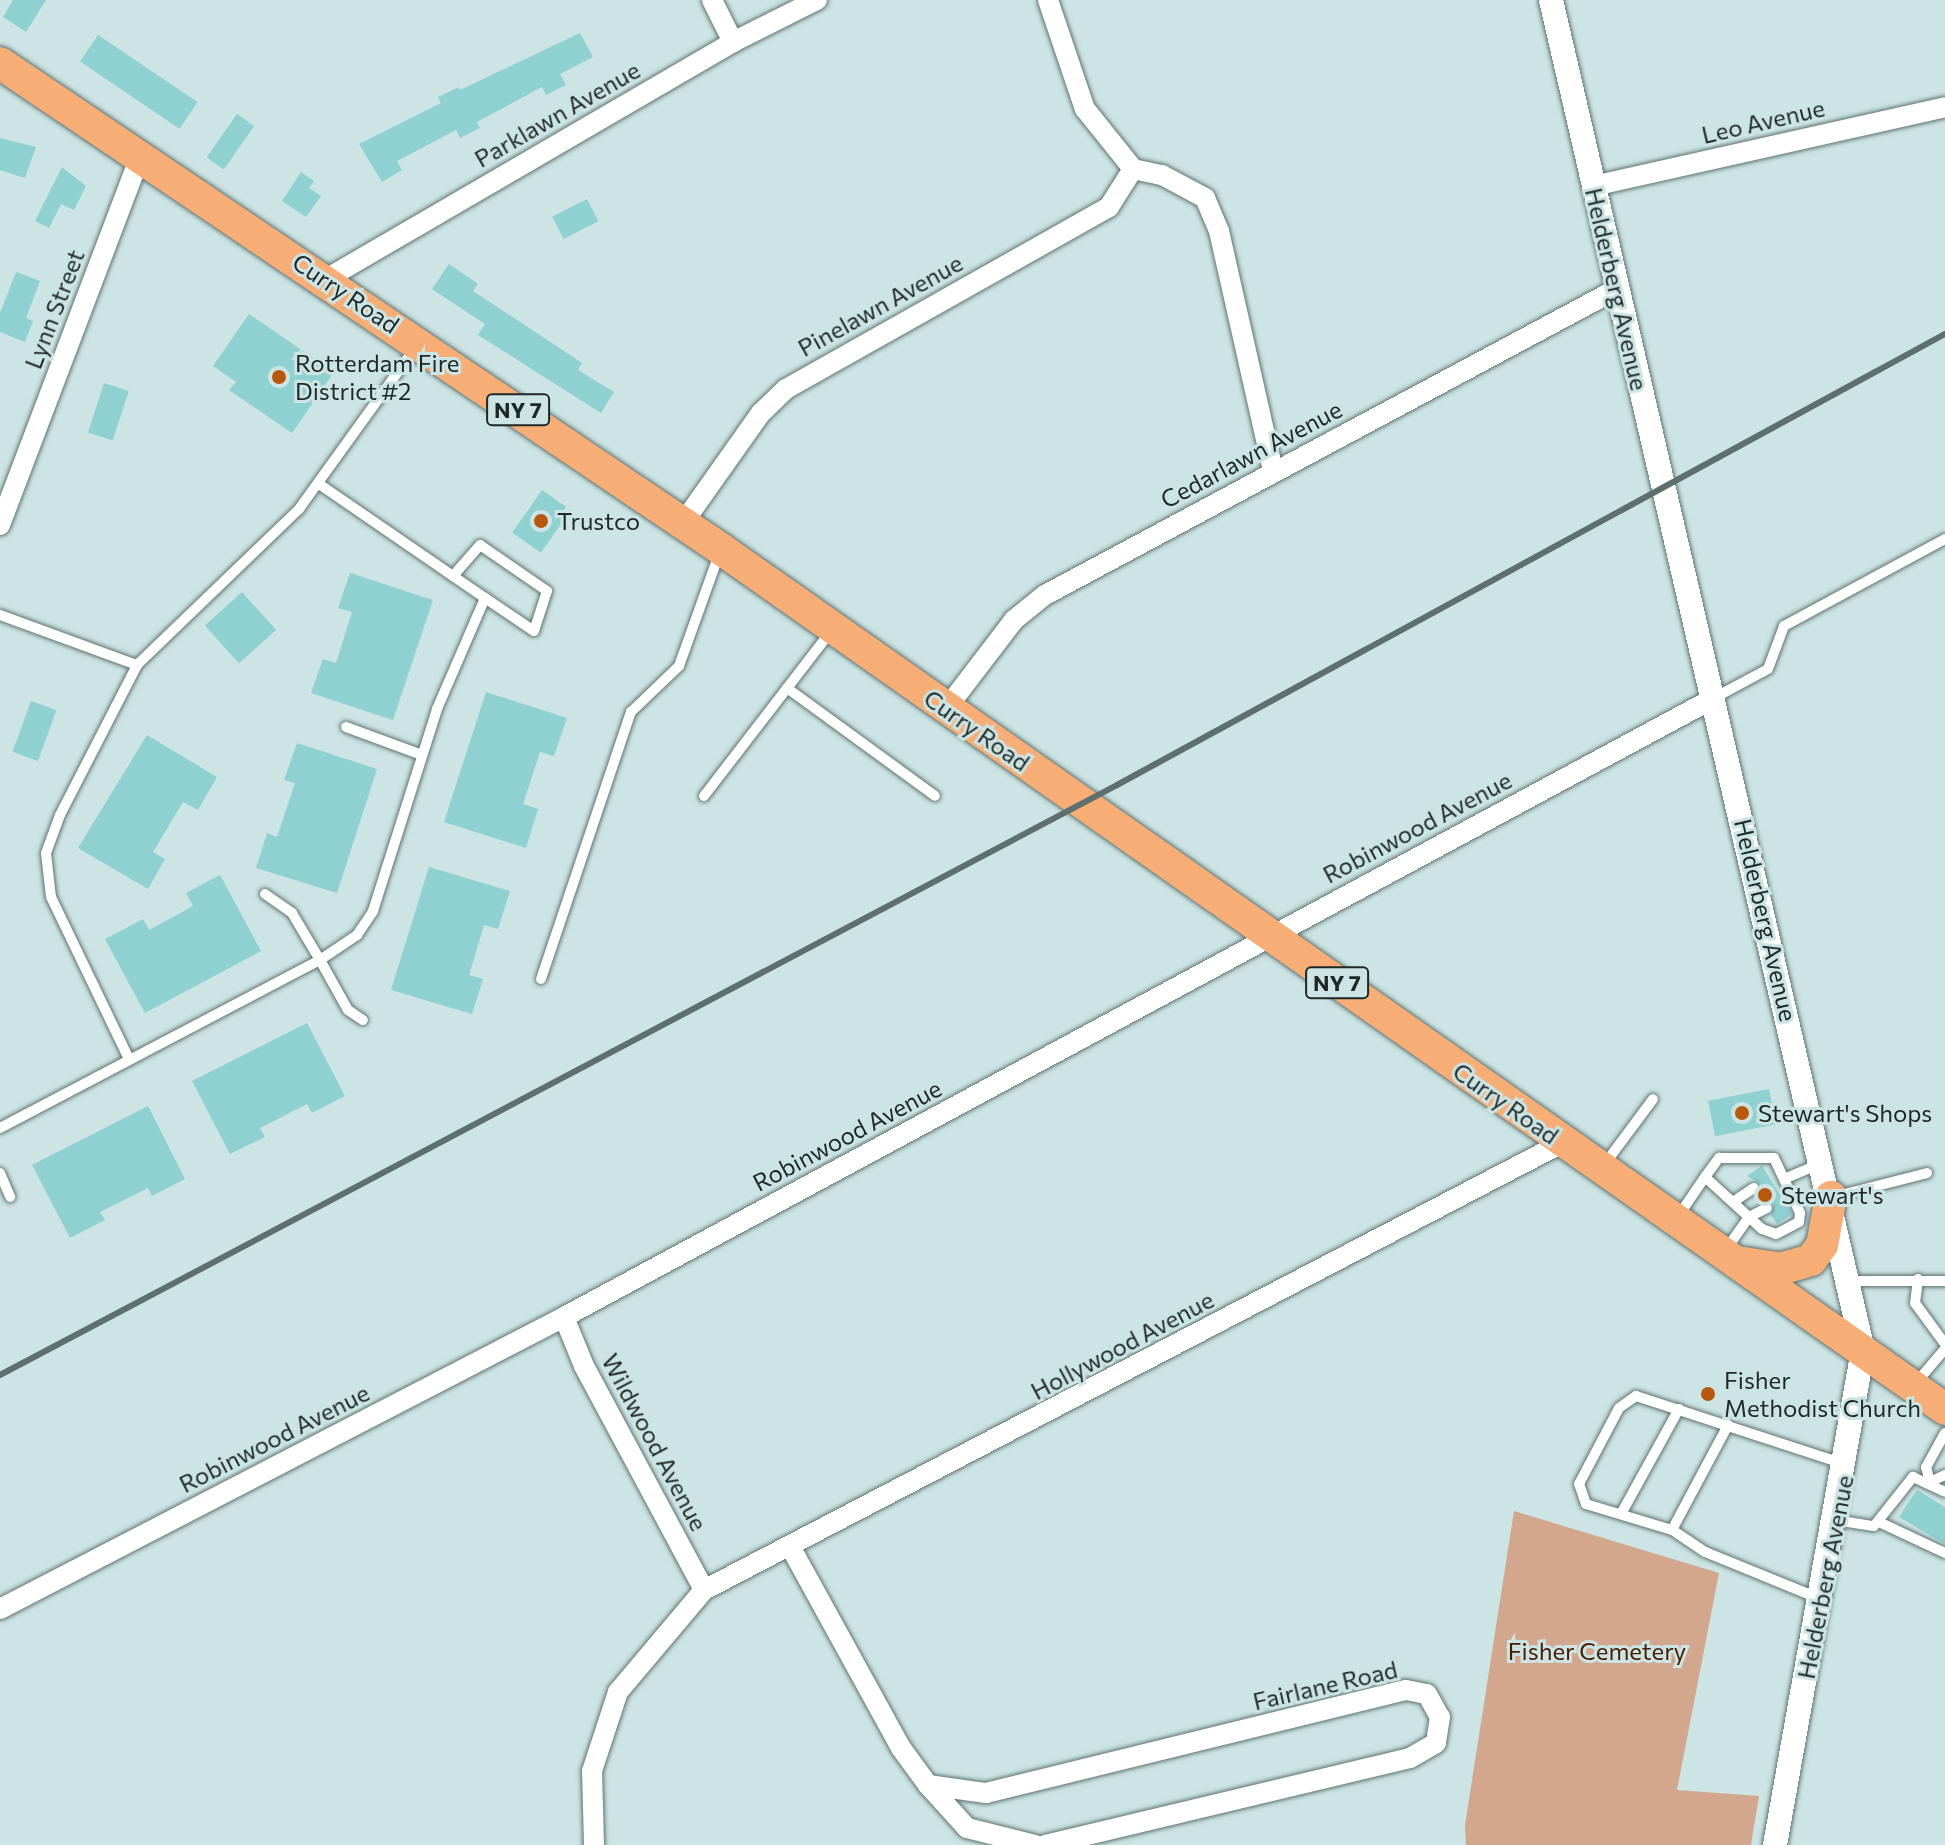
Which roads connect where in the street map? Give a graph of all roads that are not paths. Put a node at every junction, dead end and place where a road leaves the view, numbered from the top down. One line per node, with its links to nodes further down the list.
1 (712, 0): 5 (street)
2 (817, 0): 5 (street, Parklawn Avenue)
3 (1048, 0): 9 (street)
4 (1551, 0): 10 (street, Helderberg Avenue)
5 (733, 42): 11 (street, Parklawn Avenue)
6 (0, 63): 8 (main road, Curry Road / NY 7)
7 (1945, 107): 10 (street, Leo Avenue)
8 (140, 157): 11 (main road, Curry Road / NY 7); 17 (street, Lynn Street)
9 (1133, 169): 14 (street); 16 (street, Pinelawn Avenue)
10 (1593, 186): 12 (street, Helderberg Avenue)
11 (326, 279): 13 (main road, Curry Road / NY 7)
12 (1617, 289): 14 (street, Cedarlawn Avenue); 26 (street, Helderberg Avenue)
13 (419, 342): 15 (lane); 16 (main road, Curry Road / NY 7)
14 (1273, 471): 27 (street, Cedarlawn Avenue)
15 (319, 484): 20 (lane); 24 (lane)
16 (683, 523): 19 (main road, Curry Road / NY 7)
17 (0, 525)
18 (1945, 539): 26 (lane)
19 (721, 549): 23 (main road, Curry Road / NY 7); 35 (lane)
20 (453, 576): 21 (lane); 21 (lane)
21 (485, 598): 29 (lane)
22 (0, 615): 24 (lane)
23 (833, 629): 25 (lane); 27 (main road, Curry Road / NY 7)
24 (137, 665): 37 (lane)
25 (787, 688): 30 (lane); 31 (lane)
26 (1714, 698): 33 (street, Robinwood Avenue); 41 (street, Helderberg Avenue)
27 (946, 709): 33 (main road, Curry Road / NY 7)
28 (346, 727): 29 (lane)
29 (422, 755): 34 (lane)
30 (704, 796)
31 (935, 796)
32 (265, 894): 34 (lane)
33 (1270, 935): 40 (main road, Curry Road / NY 7); 58 (street, Robinwood Avenue)
34 (320, 960): 36 (lane); 37 (lane)
35 (541, 979)
36 (363, 1020)
37 (129, 1059): 39 (lane)
38 (1653, 1099): 42 (lane)
39 (0, 1128)
40 (1562, 1143): 42 (main road, Curry Road / NY 7); 74 (street, Hollywood Avenue)
41 (1823, 1163): 45 (lane); 49 (street, Helderberg Avenue)
42 (1601, 1169): 53 (main road, Curry Road / NY 7)
43 (0, 1173): 48 (lane)
44 (1927, 1173): 49 (lane)
45 (1778, 1176): 46 (lane); 52 (lane)
46 (1705, 1177): 50 (lane); 53 (lane)
47 (1754, 1188): 50 (lane)
48 (10, 1197)
49 (1831, 1197): 54 (main road); 56 (street, Helderberg Avenue)
50 (1733, 1202): 52 (lane)
51 (1767, 1208): 52 (lane)
52 (1749, 1217): 54 (lane)
53 (1676, 1220): 54 (main road, Curry Road / NY 7)
54 (1730, 1257): 60 (main road, Curry Road / NY 7)
55 (1918, 1279): 56 (lane); 57 (lane); 59 (lane)
56 (1850, 1281): 60 (street, Helderberg Avenue)
57 (1945, 1281)
58 (564, 1317): 76 (street, Wildwood Avenue); 78 (street, Robinwood Avenue)
59 (1945, 1346): 61 (lane)
60 (1863, 1350): 61 (main road, Curry Road / NY 7); 66 (street, Helderberg Avenue)
61 (1913, 1386): 63 (main road, Curry Road / NY 7)
62 (1679, 1409): 64 (lane); 70 (lane); 70 (lane)
63 (1945, 1409)
64 (1728, 1425): 66 (lane); 73 (lane)
65 (1945, 1433): 68 (lane)
66 (1846, 1465): 71 (street, Helderberg Avenue)
67 (1945, 1475): 68 (lane)
68 (1930, 1482): 69 (lane); 72 (lane)
69 (1945, 1492)
70 (1621, 1514): 73 (lane)
71 (1835, 1520): 72 (lane); 77 (street, Helderberg Avenue)
72 (1879, 1522): 75 (lane)
73 (1672, 1530): 77 (lane)
74 (791, 1548): 76 (street, Hollywood Avenue); 79 (street)
75 (1945, 1553)
76 (704, 1590): 80 (street)
77 (1821, 1599): 83 (street, Helderberg Avenue)
78 (0, 1609)
79 (928, 1785): 81 (street); 82 (street, Fairlane Road)
80 (594, 1845)
81 (1035, 1845)
82 (1045, 1845)
83 (1775, 1845)

